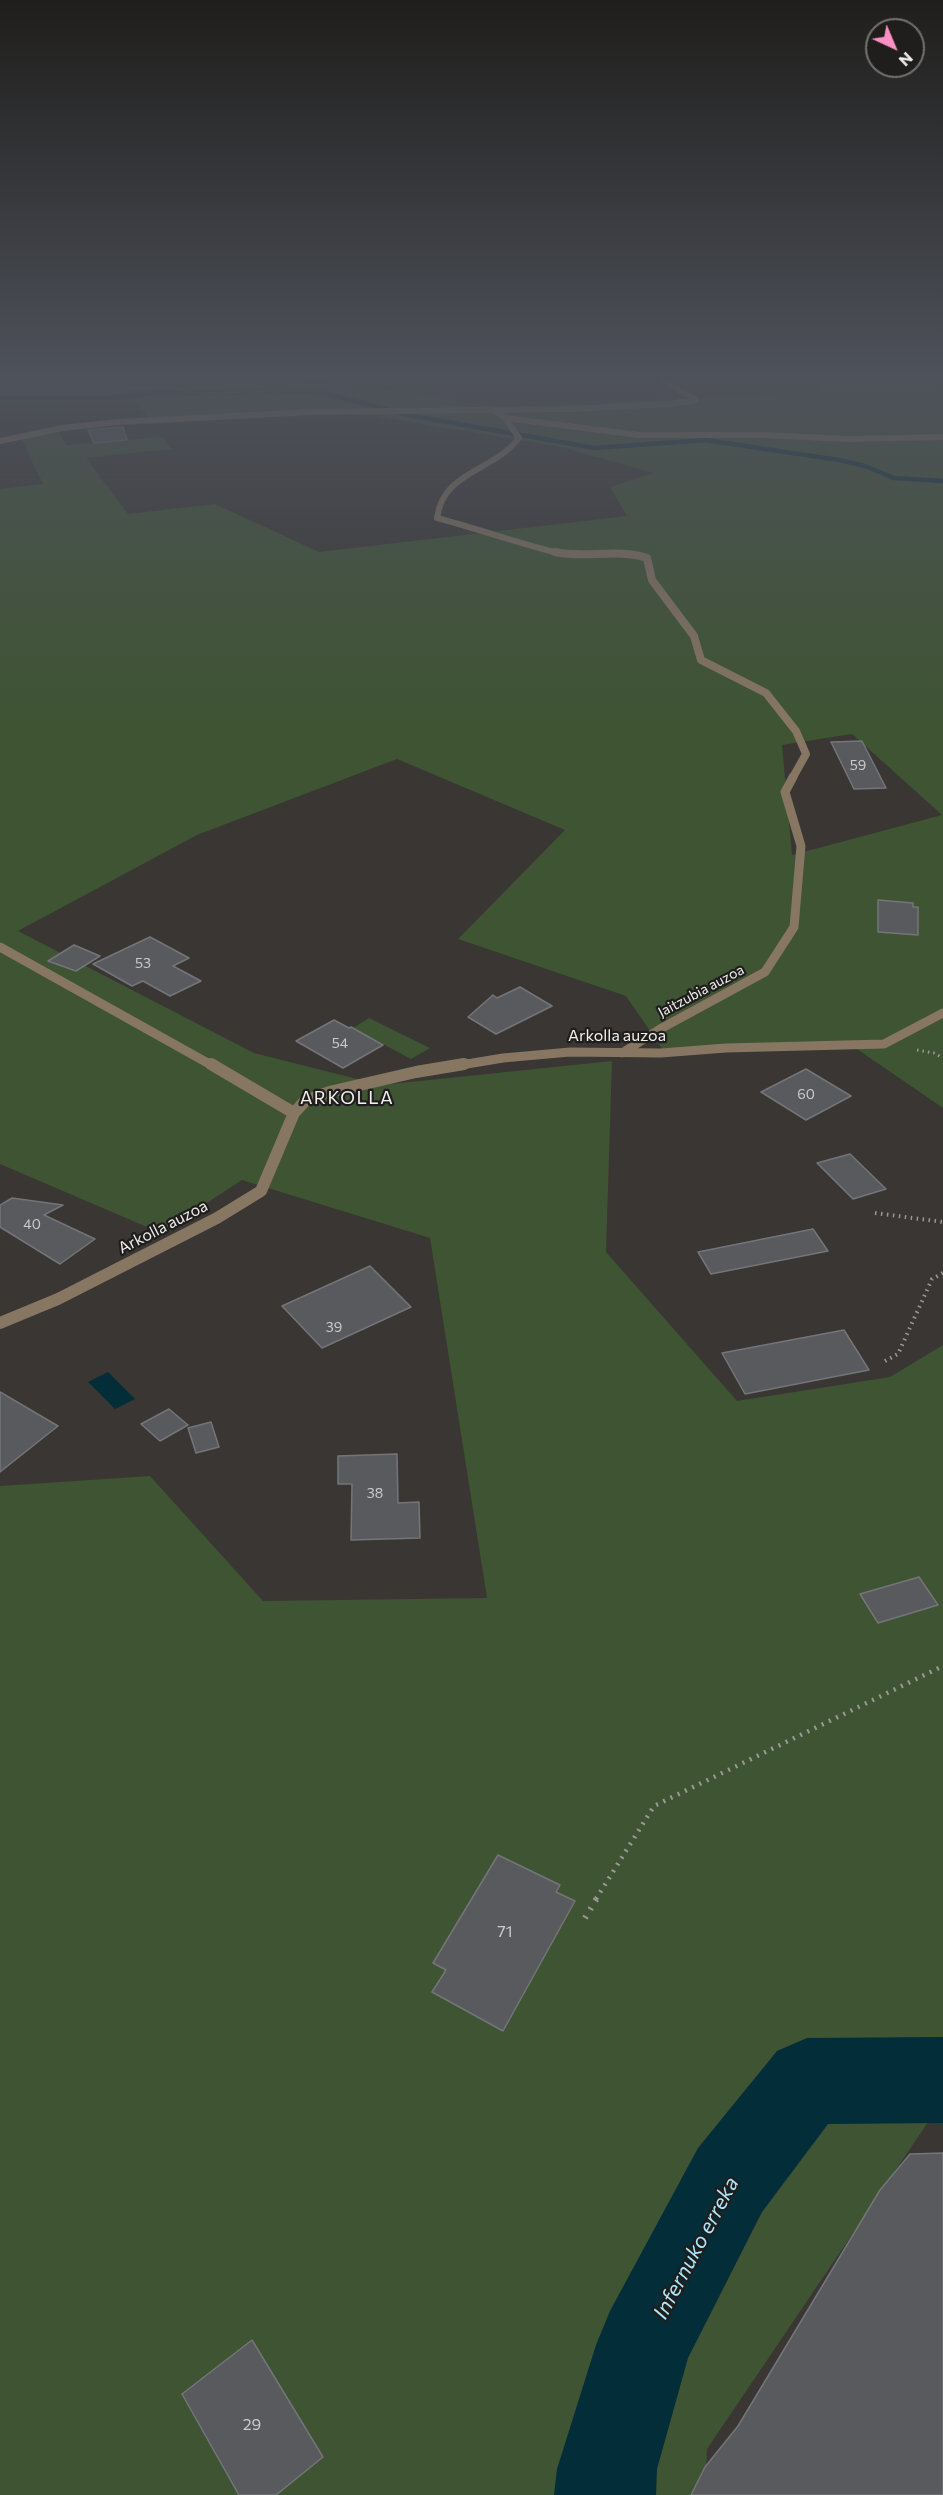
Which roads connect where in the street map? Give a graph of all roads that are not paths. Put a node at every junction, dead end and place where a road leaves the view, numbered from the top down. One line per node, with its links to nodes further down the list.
1 (442, 493): 4 (street, Jaitzubia auzoa)
2 (0, 947): 5 (street)
3 (943, 1013): 4 (street, Arkolla auzoa)
4 (622, 1053): 5 (street, Arkolla auzoa)
5 (294, 1113): 6 (street, Arkolla auzoa)
6 (0, 1323)

